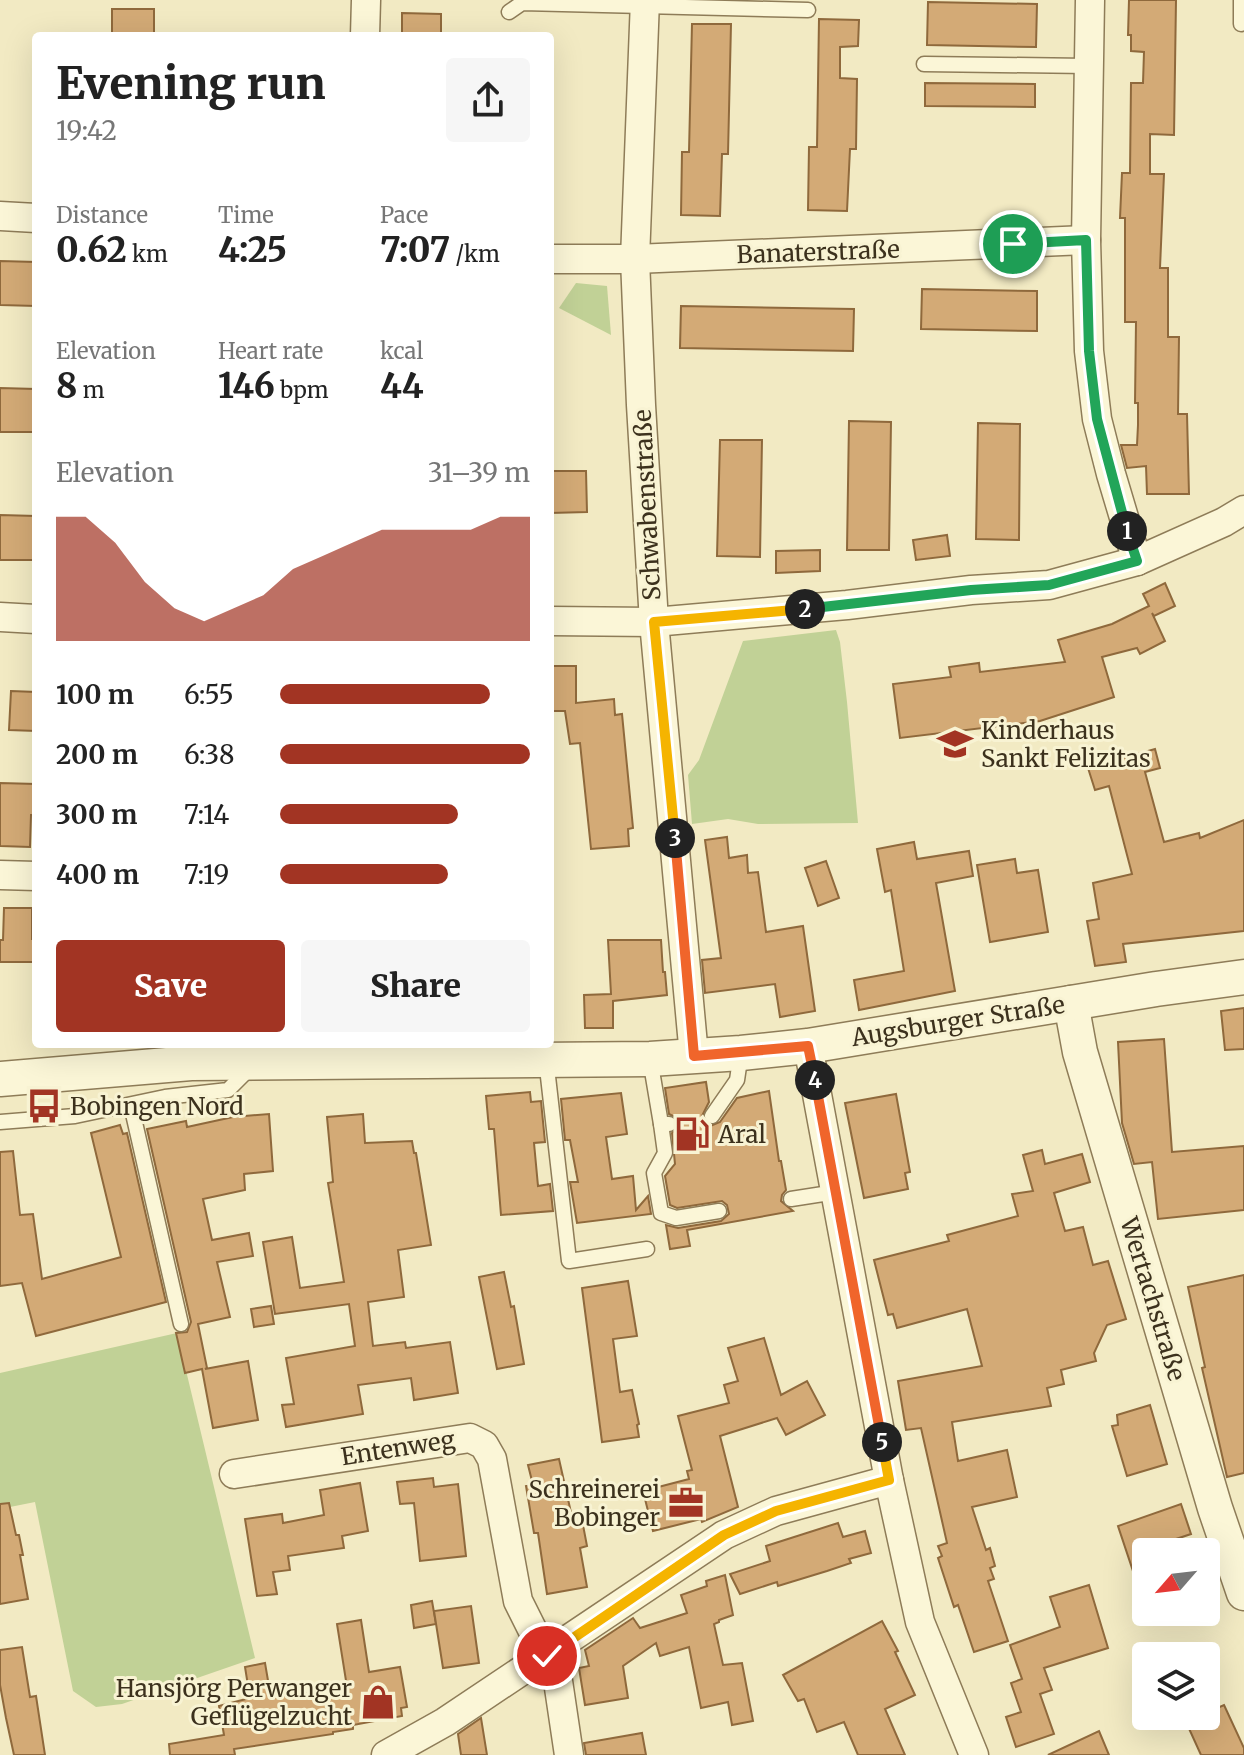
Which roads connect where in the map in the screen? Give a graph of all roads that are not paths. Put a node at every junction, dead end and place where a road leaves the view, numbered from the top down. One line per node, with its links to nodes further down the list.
1 (366, 0): 8 (street)
2 (1090, 0): 10 (street)
3 (1241, 0): 7 (lane)
4 (644, 3): 5 (lane); 6 (lane); 15 (street, Schwabenstraße)
5 (518, 8)
6 (808, 8)
7 (1241, 24)
8 (365, 32)
9 (924, 64): 10 (lane)
10 (1088, 66): 13 (street)
11 (0, 216): 12 (street)
12 (32, 218)
13 (1086, 240): 15 (street, Banaterstraße); 17 (street)
14 (554, 259): 15 (street, Banaterstraße)
15 (635, 259): 21 (street, Schwabenstraße)
16 (1244, 510): 17 (street)
17 (1137, 561): 21 (street)
18 (0, 617): 19 (street)
19 (32, 619)
20 (554, 621): 21 (street)
21 (654, 622): 30 (street, Schwabenstraße)
22 (0, 875): 23 (street)
23 (32, 876)
24 (1244, 977): 25 (street, Augsburger Straße)
25 (1071, 1003): 26 (street, Augsburger Straße); 45 (street, Wertachstraße)
26 (808, 1046): 29 (street, Augsburger Straße); 38 (street)
27 (403, 1052): 31 (street, Augsburger Straße); 33 (street, Augsburger Straße)
28 (194, 1053): 33 (street, Augsburger Straße); 34 (street, Augsburger Straße)
29 (741, 1053): 30 (street, Augsburger Straße); 36 (lane)
30 (694, 1056): 32 (street, Augsburger Straße)
31 (546, 1059): 32 (street, Augsburger Straße); 41 (lane)
32 (650, 1059): 40 (lane)
33 (257, 1061): 35 (lane)
34 (0, 1079)
35 (131, 1105): 37 (lane); 42 (lane)
36 (712, 1116)
37 (0, 1122)
38 (836, 1192): 39 (lane); 44 (street)
39 (791, 1199)
40 (719, 1211)
41 (647, 1249)
42 (181, 1324)
43 (234, 1474): 46 (street, Entenweg)
44 (889, 1480): 46 (street); 49 (street)
45 (1244, 1593)
46 (547, 1656): 47 (street); 48 (street)
47 (386, 1755)
48 (569, 1755)
49 (974, 1755)

